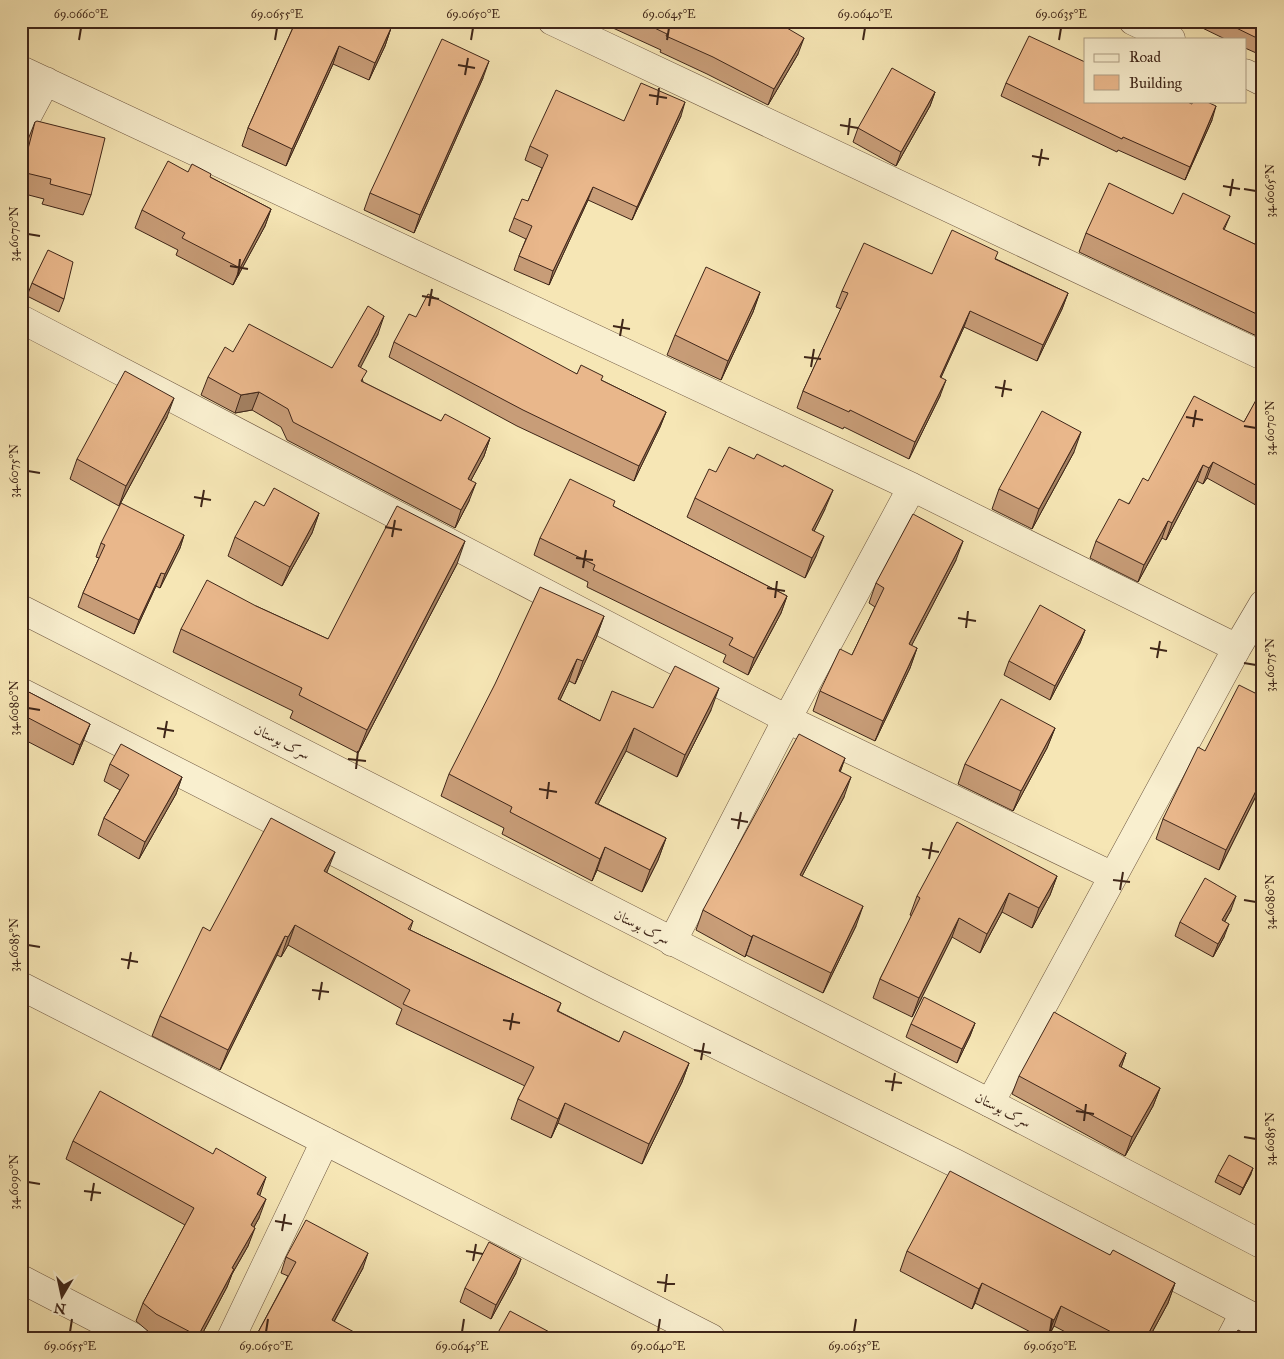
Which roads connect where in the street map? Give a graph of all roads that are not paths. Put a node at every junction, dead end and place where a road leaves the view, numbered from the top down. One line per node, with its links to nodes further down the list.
1 (552, 21): 9 (street)
2 (1133, 21): 3 (street)
3 (1169, 38)
4 (1246, 74): 6 (street)
5 (33, 75): 7 (street); 10 (street)
6 (1263, 82)
7 (21, 128)
8 (21, 319): 15 (street)
9 (1263, 356)
10 (912, 487): 13 (street); 15 (street)
11 (1263, 604): 13 (street)
12 (21, 608): 17 (street, سرک بوستان)
13 (1236, 648): 16 (street)
14 (21, 692): 23 (street)
15 (787, 720): 16 (street); 17 (street)
16 (1113, 876): 19 (street)
17 (672, 942): 19 (street, سرک بوستان)
18 (21, 986): 20 (street)
19 (990, 1103): 21 (street, سرک بوستان)
20 (325, 1141): 25 (street); 26 (street)
21 (1263, 1245)
22 (21, 1279): 24 (street)
23 (1254, 1317): 27 (street)
24 (135, 1338)
25 (232, 1338)
26 (711, 1338)
27 (1231, 1338)

